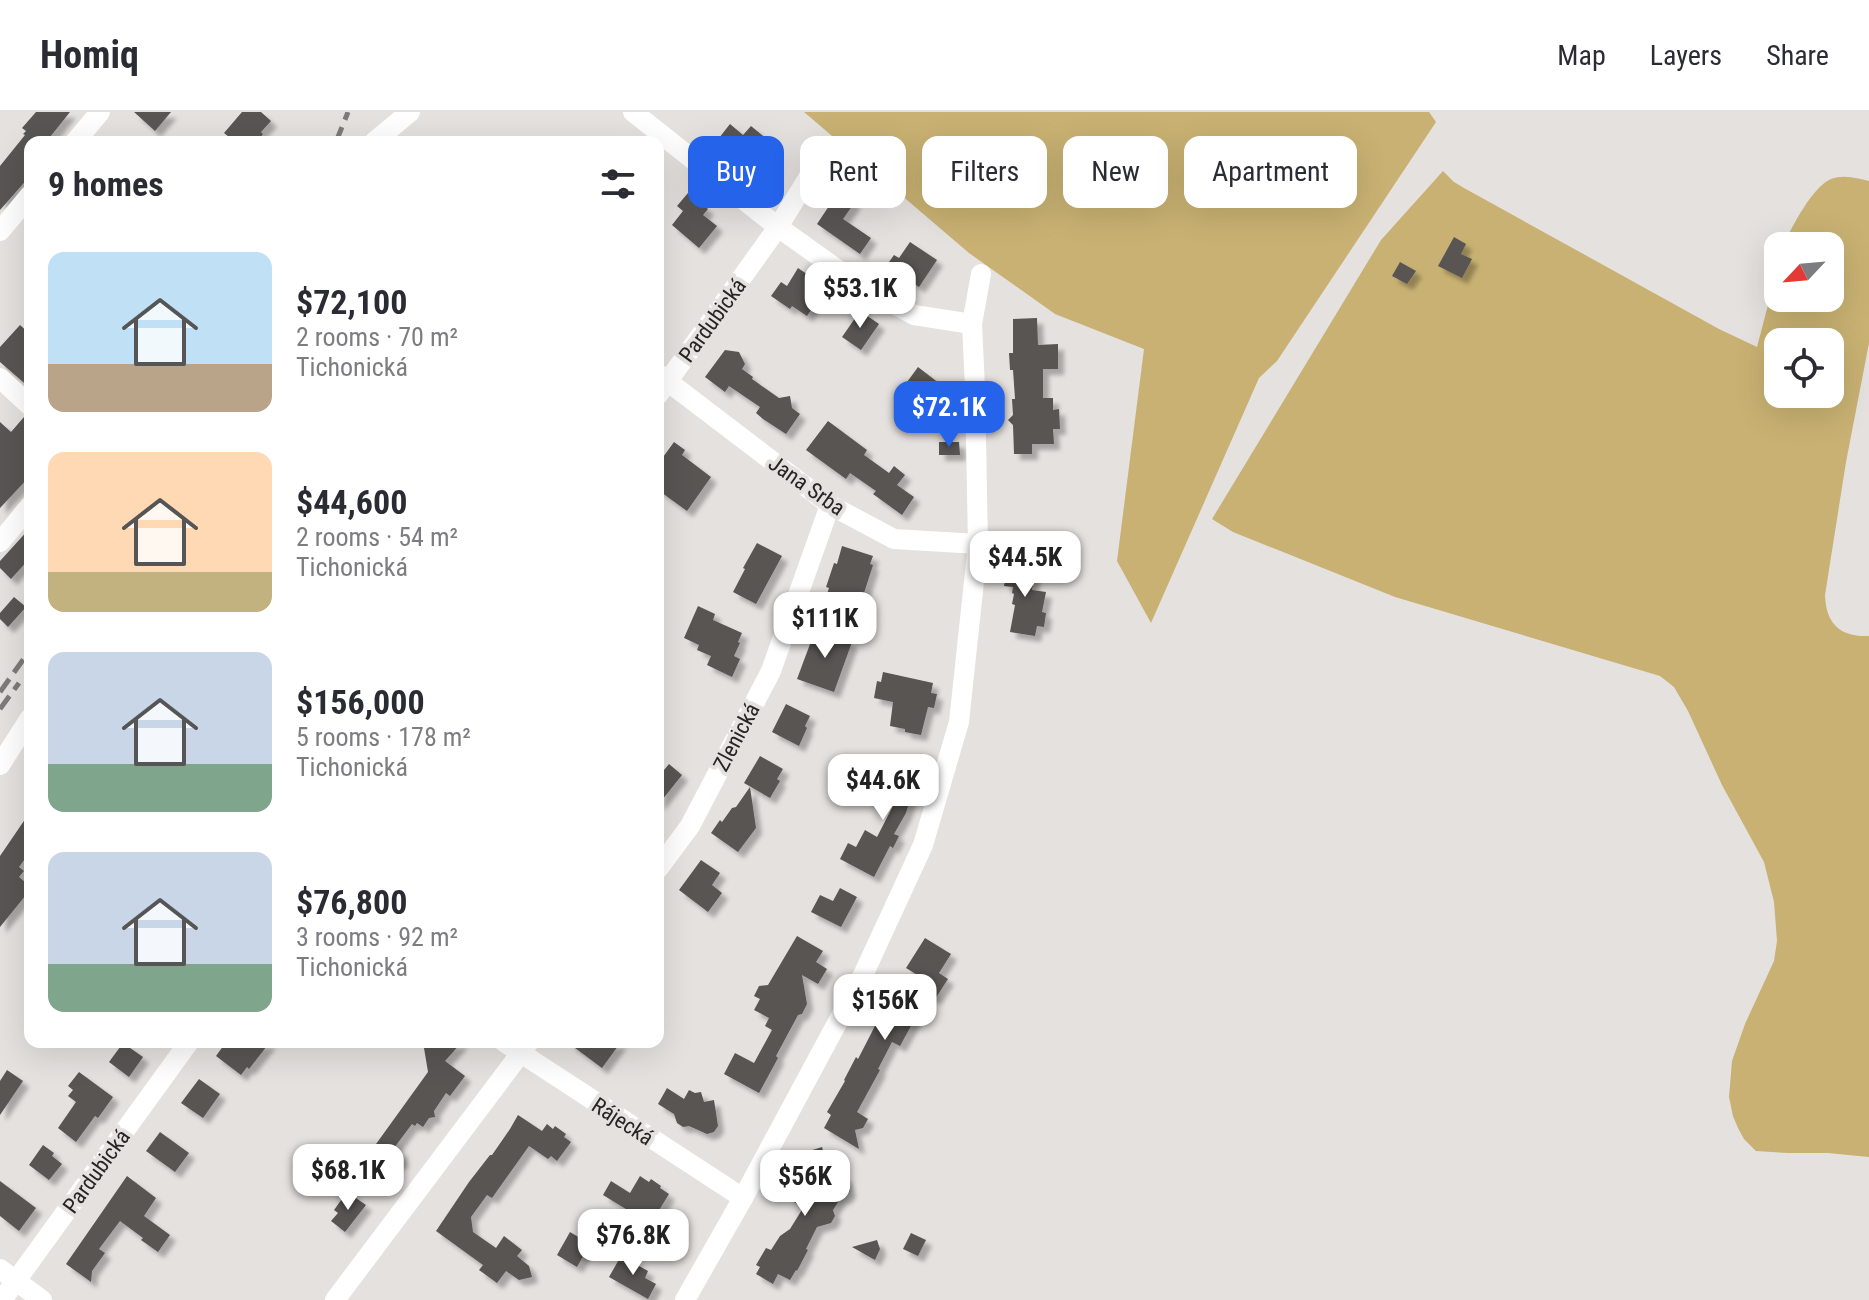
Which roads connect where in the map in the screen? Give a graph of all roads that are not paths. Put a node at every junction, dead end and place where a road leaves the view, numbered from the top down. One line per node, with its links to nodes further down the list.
1 (100, 112): 4 (street)
2 (410, 112): 5 (street)
3 (633, 112): 6 (street)
4 (80, 136)
5 (386, 136)
6 (663, 136)
7 (664, 137): 10 (street)
8 (800, 191): 10 (street, Pardubická)
9 (24, 202): 11 (street)
10 (778, 227): 13 (street); 15 (street, Pardubická)
11 (0, 231)
12 (981, 274): 13 (street)
13 (972, 324): 21 (street)
14 (0, 378): 17 (street)
15 (664, 379)
16 (664, 385): 18 (street, Jana Srba)
17 (24, 400)
18 (830, 505): 21 (street, Jana Srba); 24 (street, Zlenická)
19 (24, 513): 20 (street)
20 (0, 542)
21 (978, 544): 28 (street)
22 (24, 727): 23 (street)
23 (0, 765)
24 (664, 861)
25 (184, 1048): 29 (street, Pardubická)
26 (517, 1048): 32 (street)
27 (521, 1048): 28 (street, Rájecká)
28 (743, 1198): 33 (street)
29 (8, 1275): 30 (street, Pardubická); 31 (street)
30 (2, 1300)
31 (42, 1300)
32 (335, 1300)
33 (685, 1300)

